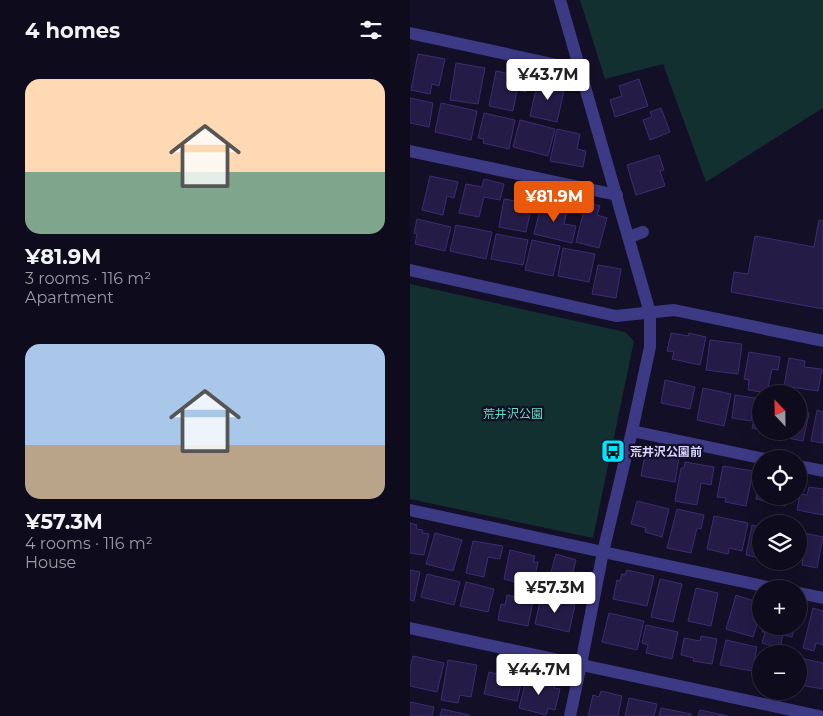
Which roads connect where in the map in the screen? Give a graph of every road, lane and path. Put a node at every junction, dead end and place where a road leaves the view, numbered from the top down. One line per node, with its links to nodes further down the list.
1 (560, 0): 3 (street)
2 (410, 33): 3 (street)
3 (580, 70): 5 (street)
4 (410, 151): 5 (street)
5 (617, 195): 7 (street)
6 (643, 232): 7 (street)
7 (629, 237): 9 (street)
8 (410, 270): 9 (street)
9 (650, 313): 10 (street); 11 (street)
10 (823, 341)
11 (632, 431): 12 (street); 16 (street)
12 (752, 456)
13 (807, 468): 14 (street)
14 (823, 471)
15 (410, 510): 16 (street)
16 (603, 552): 17 (street); 21 (street)
17 (752, 584)
18 (807, 595): 19 (street)
19 (823, 598)
20 (410, 628): 21 (street)
21 (581, 664): 22 (street); 23 (street)
22 (570, 716)
23 (820, 716)

